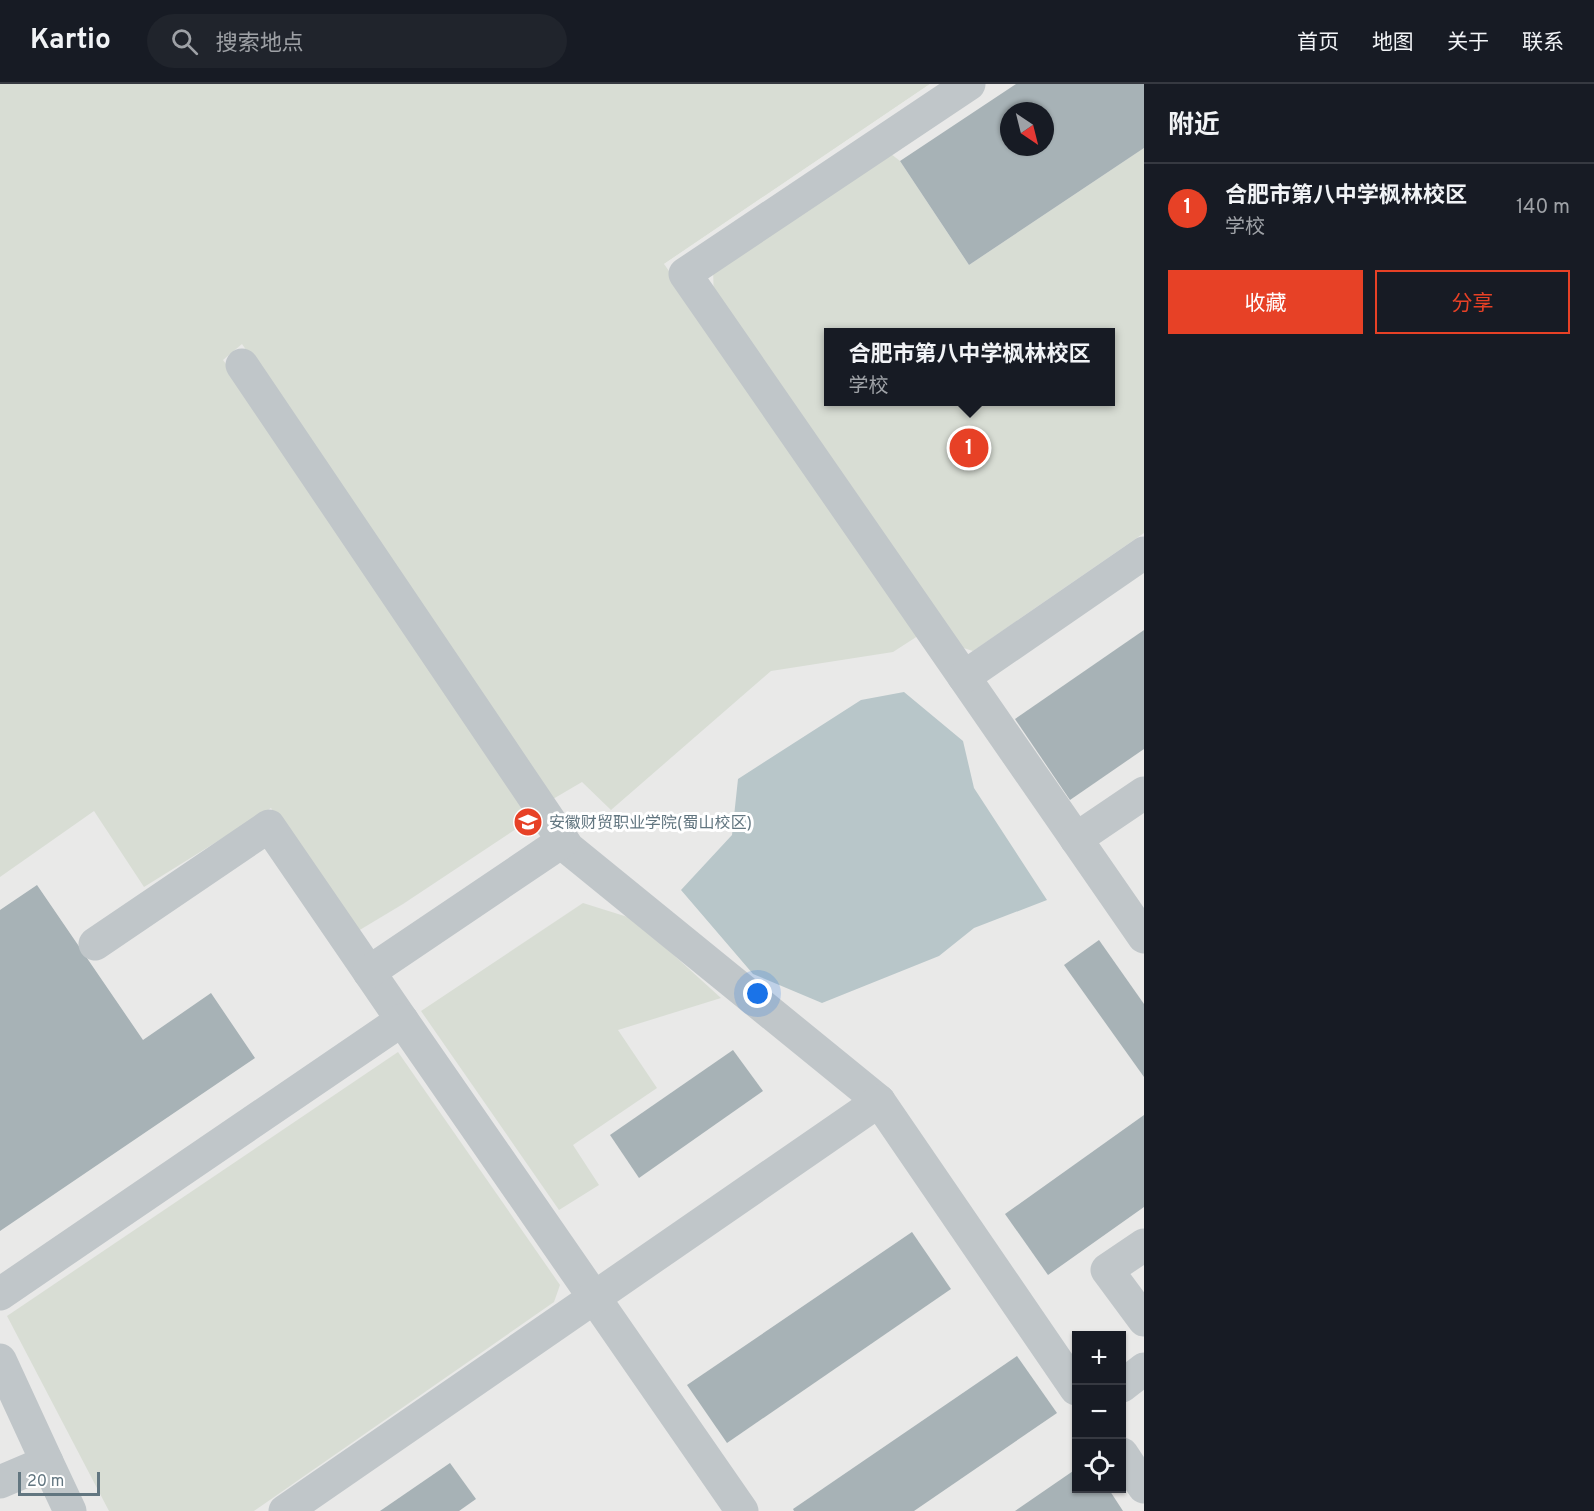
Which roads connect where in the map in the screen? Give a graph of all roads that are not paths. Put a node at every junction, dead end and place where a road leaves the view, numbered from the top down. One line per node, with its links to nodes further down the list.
1 (969, 84): 4 (lane)
2 (242, 365): 7 (lane)
3 (1144, 553): 4 (lane)
4 (964, 677): 6 (lane)
5 (1144, 793): 6 (lane)
6 (1076, 839): 8 (lane)
7 (563, 842): 10 (lane); 12 (lane)
8 (1144, 937)
9 (95, 944): 10 (lane)
10 (369, 972): 11 (lane)
11 (402, 1020): 14 (lane); 15 (lane)
12 (879, 1101): 15 (lane); 19 (lane)
13 (1144, 1245): 16 (lane)
14 (0, 1294)
15 (594, 1296): 26 (lane); 27 (lane)
16 (1144, 1320)
17 (0, 1360): 22 (lane)
18 (1144, 1369): 20 (lane)
19 (1074, 1385)
20 (1123, 1385)
21 (1126, 1460): 24 (lane)
22 (47, 1462): 23 (lane); 25 (lane)
23 (0, 1482)
24 (1144, 1487)
25 (70, 1511)
26 (285, 1511)
27 (742, 1511)

